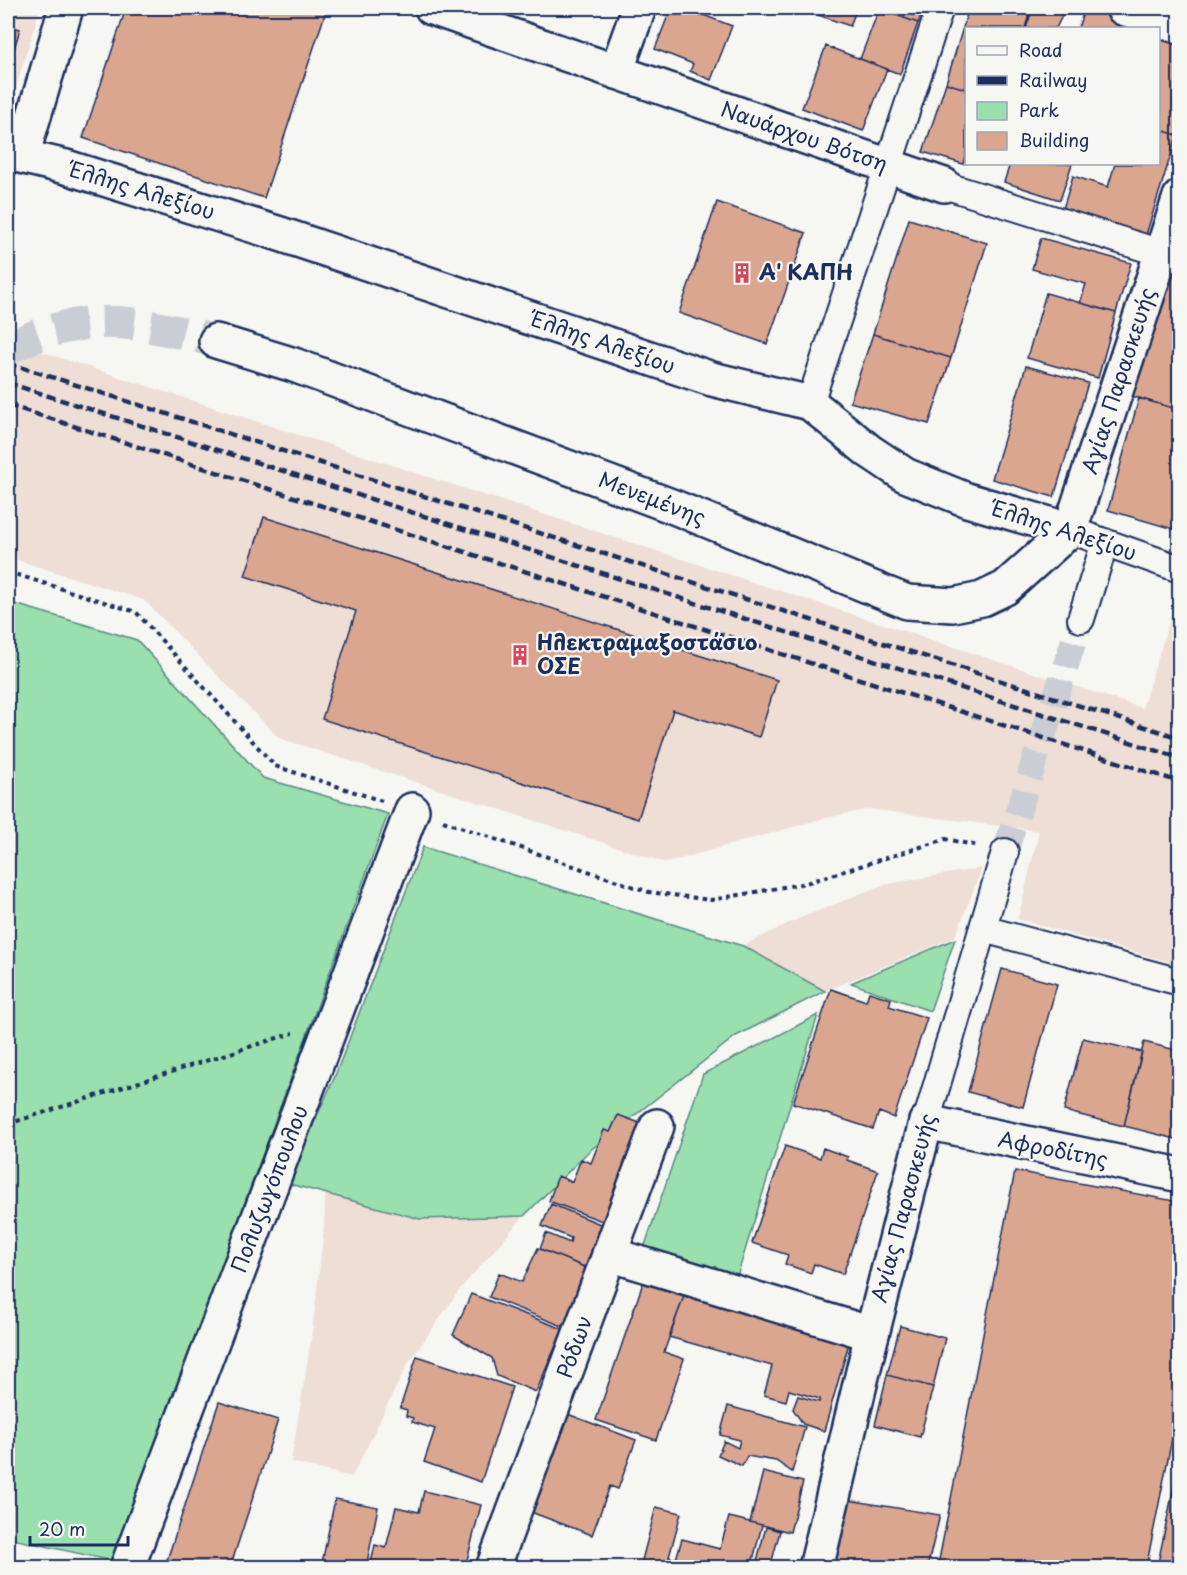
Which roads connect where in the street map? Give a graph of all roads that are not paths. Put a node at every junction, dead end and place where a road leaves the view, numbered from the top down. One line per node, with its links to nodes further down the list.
1 (66, 8): 8 (street)
2 (432, 8): 7 (street, Ναυάρχου Βότση)
3 (639, 8): 7 (street)
4 (940, 8): 9 (street)
5 (1123, 8): 6 (street)
6 (1179, 27)
7 (616, 72): 9 (street, Ναυάρχου Βότση)
8 (15, 155): 14 (street, Έλλης Αλεξίου)
9 (888, 166): 10 (street, Ναυάρχου Βότση); 14 (street)
10 (944, 185): 12 (street, Ναυάρχου Βότση)
11 (1179, 197): 12 (street, Αγίας Παρασκευής)
12 (1170, 256): 15 (street, Αγίας Παρασκευής)
13 (216, 341): 15 (street, Μενεμένης)
14 (810, 403): 15 (street, Έλλης Αλεξίου)
15 (1070, 530): 16 (street, Έλλης Αλεξίου)
16 (1104, 542): 17 (street, Έλλης Αλεξίου); 18 (street)
17 (1179, 569)
18 (1081, 619)
19 (412, 810): 28 (street, Πολυζωγόπουλου)
20 (1005, 852): 21 (street, Αγίας Παρασκευής)
21 (983, 929): 22 (street); 23 (street, Αγίας Παρασκευής)
22 (1179, 982)
23 (926, 1122): 25 (street, Αφροδίτης); 27 (street, Αγίας Παρασκευής)
24 (657, 1126): 26 (street, Ρόδων)
25 (1179, 1175)
26 (609, 1254): 27 (street); 29 (street, Ρόδων)
27 (872, 1334): 30 (street, Αγίας Παρασκευής)
28 (127, 1568)
29 (493, 1568)
30 (816, 1568)

